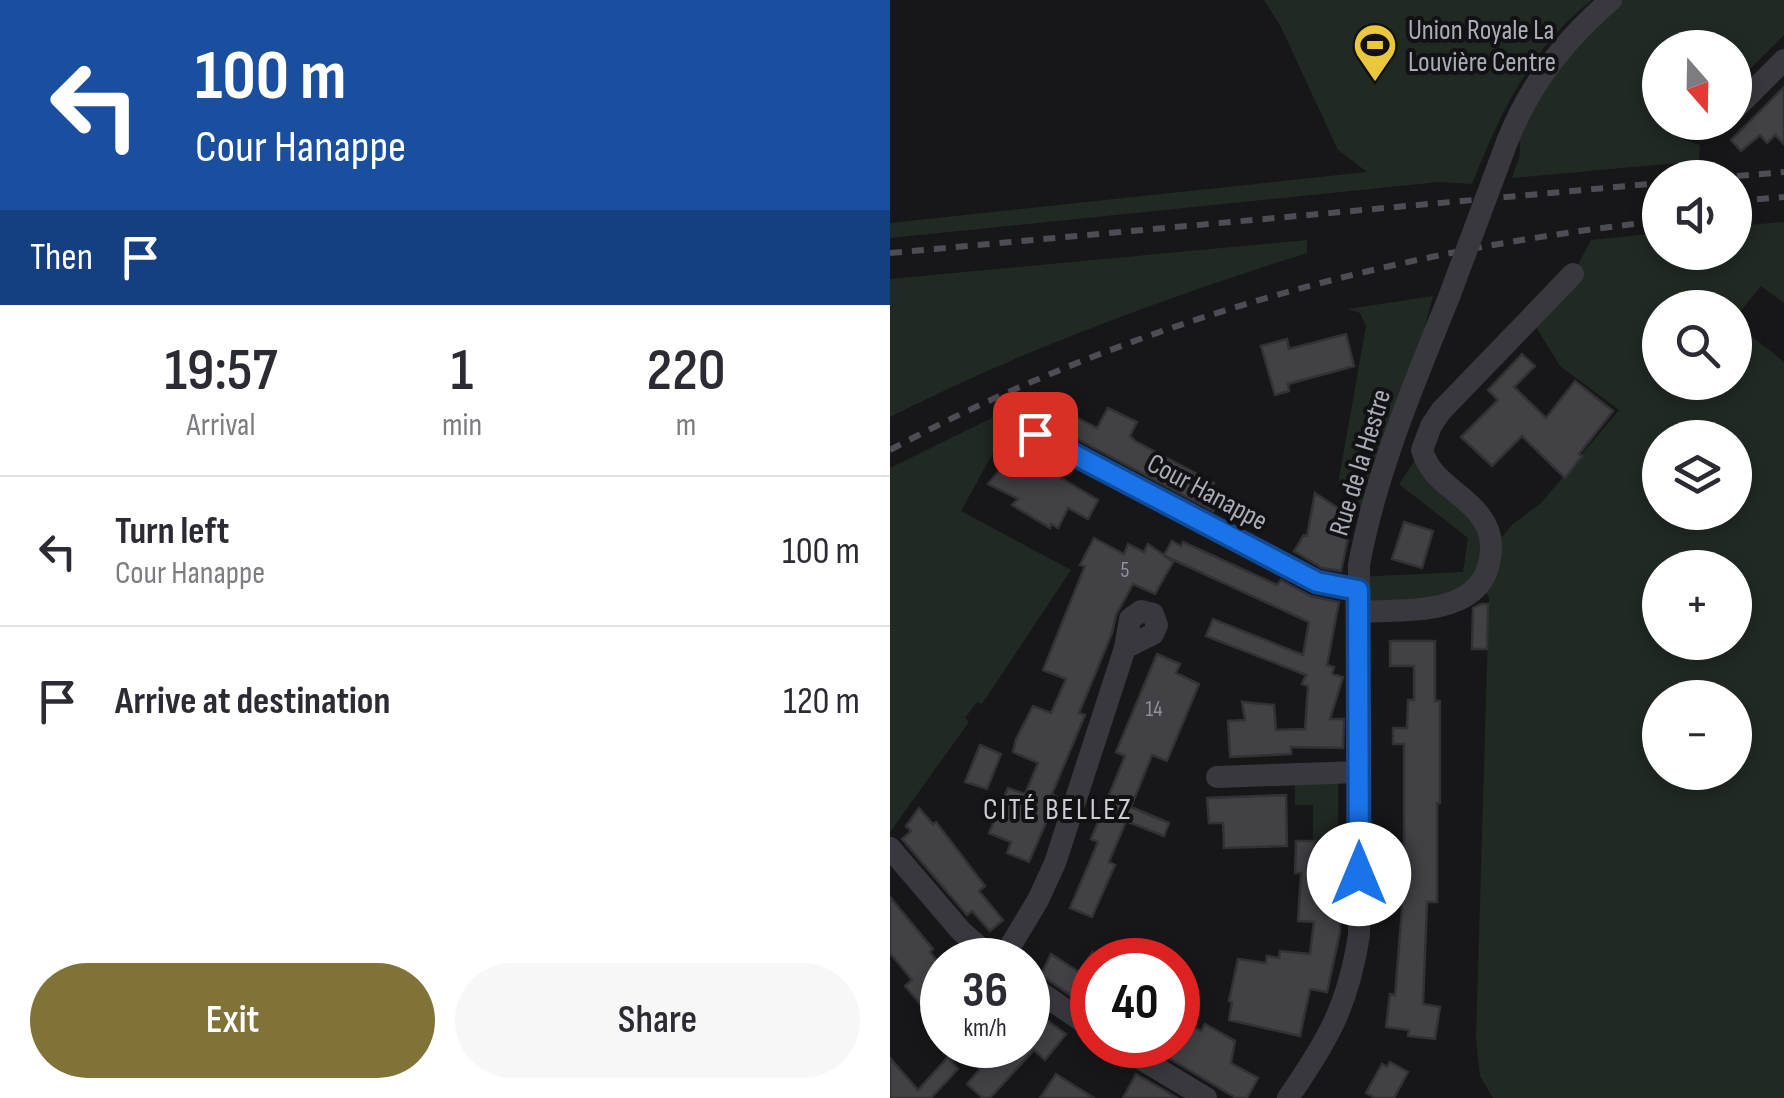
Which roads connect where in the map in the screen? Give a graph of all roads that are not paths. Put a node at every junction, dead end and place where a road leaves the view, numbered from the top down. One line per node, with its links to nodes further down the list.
1 (1610, 0): 6 (street, Rue de la Hestre, bridge)
2 (1784, 60): 3 (street)
3 (1752, 92)
4 (1573, 274): 6 (street, Cour Hanappe)
5 (1035, 434): 6 (street, Cour Hanappe)
6 (1358, 601): 8 (street, Rue de la Hestre)
7 (1125, 648): 12 (street)
8 (1358, 772): 9 (street); 15 (street, Rue de la Hestre)
9 (1217, 776)
10 (890, 848): 11 (street)
11 (969, 938)
12 (1015, 938)
13 (1156, 1068): 14 (street)
14 (1206, 1098)
15 (1288, 1098)

